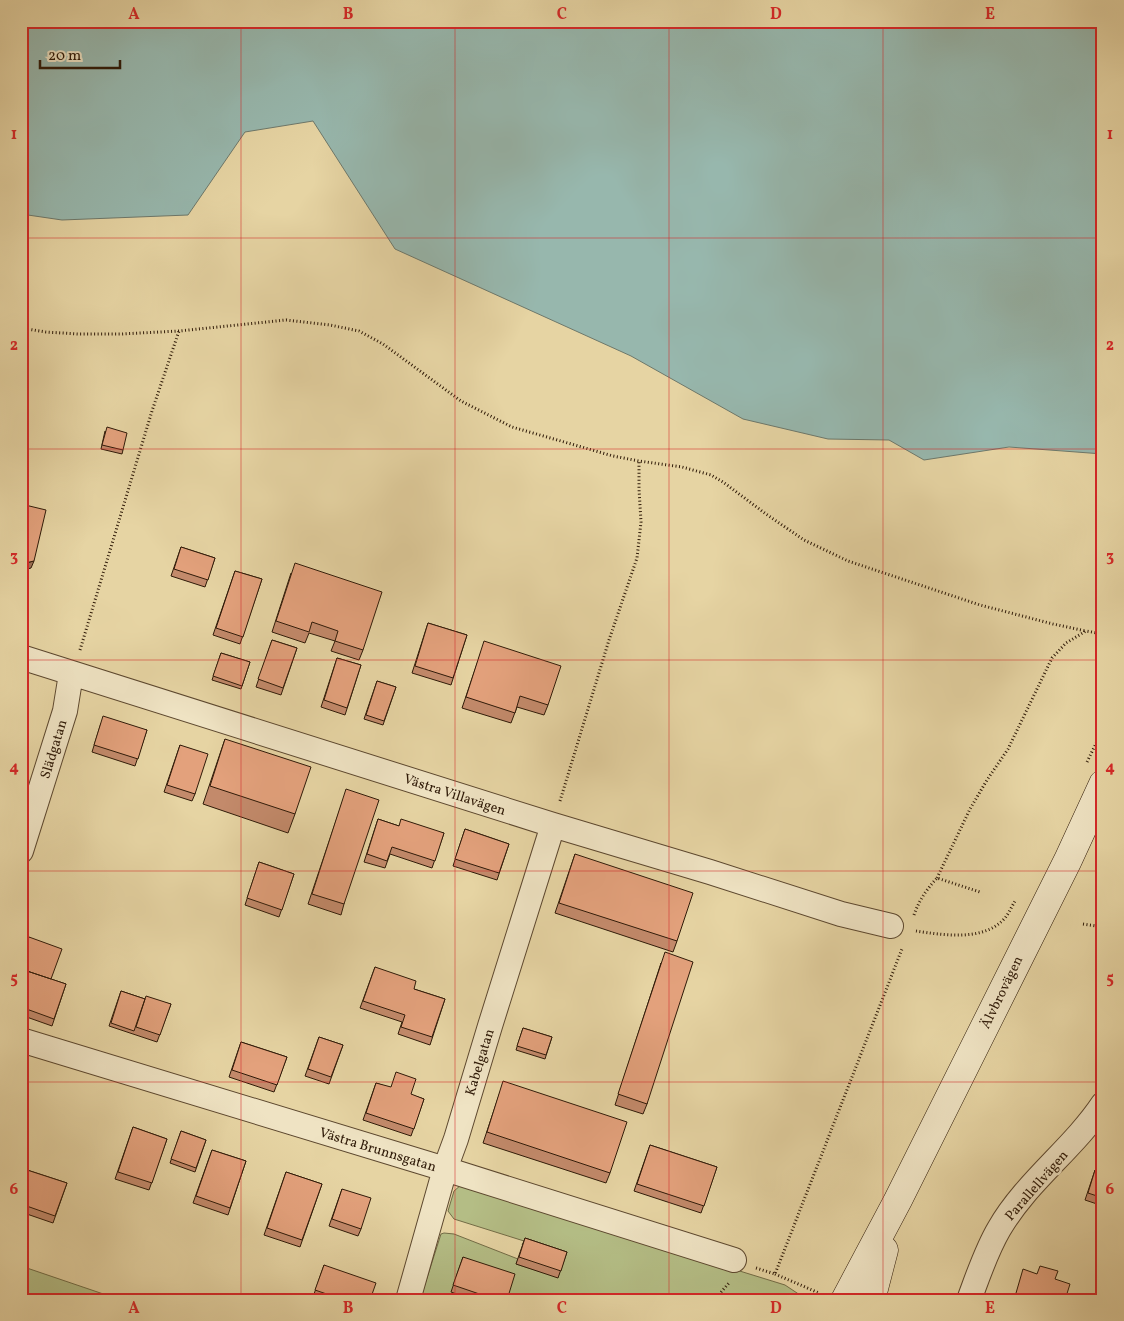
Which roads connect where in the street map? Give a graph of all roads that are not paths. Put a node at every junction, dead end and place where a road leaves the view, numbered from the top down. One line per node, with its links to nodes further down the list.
1 (21, 657): 2 (street, Västra Villavägen)
2 (71, 674): 4 (street, Västra Villavägen); 5 (street, Slädgatan)
3 (1103, 784): 10 (main road, Älvbrovägen)
4 (553, 825): 6 (street, Västra Villavägen); 9 (street, Kabelgatan)
5 (21, 851)
6 (904, 926)
7 (21, 1040): 9 (street, Västra Brunnsgatan)
8 (1103, 1104): 15 (street, Parallellvägen)
9 (445, 1169): 11 (street, Västra Brunnsgatan); 12 (street, Kabelgatan)
10 (898, 1200): 13 (main road, Älvbrovägen); 14 (main road, Älvbrovägen)
11 (734, 1260)
12 (408, 1300)
13 (845, 1300)
14 (871, 1300)
15 (969, 1300)

